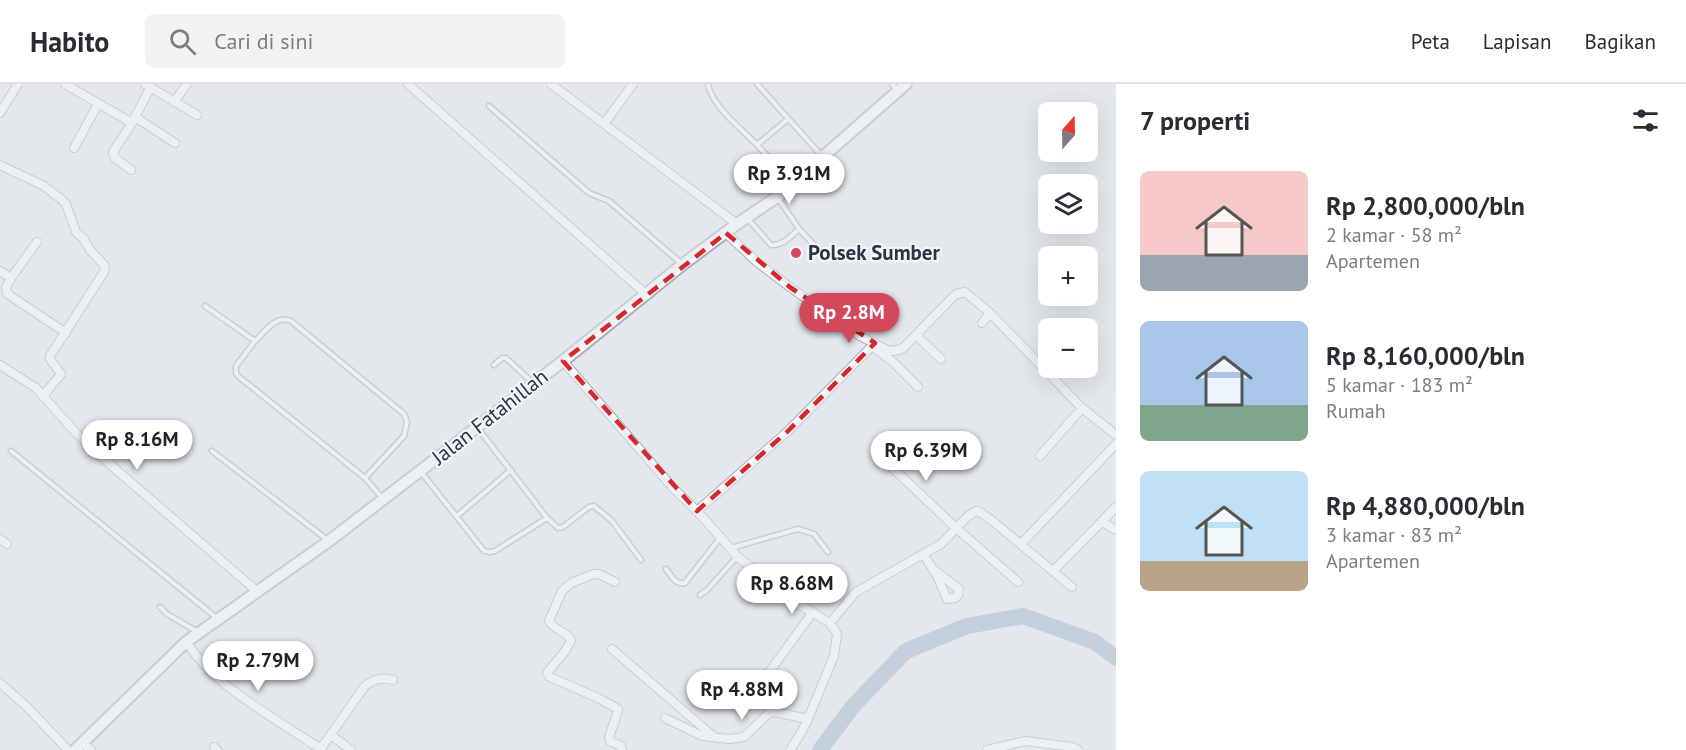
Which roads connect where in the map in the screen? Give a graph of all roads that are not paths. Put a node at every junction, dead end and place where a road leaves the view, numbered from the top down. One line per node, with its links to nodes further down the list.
1 (18, 84): 14 (street)
2 (65, 84): 12 (street)
3 (186, 84): 11 (street)
4 (408, 84): 36 (street)
5 (551, 84): 18 (street)
6 (633, 84): 18 (street)
7 (708, 84): 20 (lane)
8 (758, 84): 16 (lane)
9 (148, 86): 11 (street); 17 (street)
10 (898, 86): 22 (street, Jalan Fatahillah)
11 (174, 102): 15 (street)
12 (98, 104): 17 (street); 21 (street)
13 (489, 106): 33 (lane)
14 (0, 113)
15 (197, 115)
16 (788, 119): 20 (lane); 22 (lane)
17 (134, 120): 19 (street); 24 (street)
18 (603, 124): 28 (street)
19 (175, 143)
20 (757, 145): 25 (lane)
21 (74, 148)
22 (824, 157): 25 (street, Jalan Fatahillah)
23 (0, 165): 40 (street)
24 (131, 170)
25 (793, 183): 26 (street, Jalan Fatahillah)
26 (777, 197): 27 (street, Jalan Fatahillah); 29 (lane)
27 (747, 217): 28 (street, Jalan Fatahillah); 29 (lane)
28 (736, 224): 30 (street, Jalan Fatahillah)
29 (799, 229): 32 (lane)
30 (726, 232): 33 (street, Jalan Fatahillah); 43 (street)
31 (37, 242): 35 (street)
32 (818, 249)
33 (682, 265): 36 (street, Jalan Fatahillah)
34 (0, 271): 35 (street)
35 (11, 278): 40 (street)
36 (647, 295): 45 (street, Jalan Fatahillah)
37 (206, 306): 42 (lane)
38 (990, 313): 39 (street); 41 (street); 51 (street)
39 (982, 323)
40 (66, 333): 50 (street)
41 (916, 335): 43 (street); 44 (street)
42 (255, 341): 61 (lane); 61 (lane)
43 (874, 345): 49 (street); 64 (street)
44 (940, 359)
45 (563, 361): 48 (street, Jalan Fatahillah); 64 (street)
46 (0, 365): 50 (street)
47 (494, 365): 48 (lane)
48 (534, 384): 52 (street, Jalan Fatahillah)
49 (918, 387)
50 (43, 396): 86 (street)
51 (1082, 408): 53 (street); 58 (street)
52 (477, 427): 59 (lane); 60 (street, Jalan Fatahillah)
53 (1116, 435)
54 (1116, 444): 74 (street)
55 (12, 451): 90 (lane)
56 (212, 451): 72 (lane)
57 (878, 454): 68 (street)
58 (1040, 456)
59 (511, 470): 65 (lane); 66 (lane)
60 (420, 471): 62 (street, Jalan Fatahillah); 65 (lane)
61 (365, 478): 62 (lane)
62 (384, 500): 72 (street, Jalan Fatahillah)
63 (1116, 507): 67 (street)
64 (697, 511): 70 (street)
65 (457, 516): 66 (lane)
66 (547, 518): 79 (lane)
67 (1102, 522): 69 (street); 82 (street)
68 (956, 528): 74 (street); 77 (street); 84 (street)
69 (1116, 530)
70 (720, 538): 75 (street); 80 (lane)
71 (0, 539): 73 (street)
72 (329, 541): 86 (street, Jalan Fatahillah)
73 (7, 544)
74 (1021, 544): 82 (street)
75 (730, 548): 76 (lane); 78 (street)
76 (828, 552)
77 (924, 555): 81 (street); 91 (street)
78 (738, 557): 87 (lane); 89 (street)
79 (641, 560)
80 (666, 569)
81 (933, 569)
82 (1053, 571): 85 (street)
83 (615, 582): 106 (street)
84 (1018, 582)
85 (1072, 587)
86 (258, 592): 90 (street, Jalan Fatahillah)
87 (700, 595)
88 (160, 607): 92 (lane)
89 (813, 612): 91 (street); 95 (street)
90 (218, 620): 92 (street, Jalan Fatahillah)
91 (830, 623): 99 (street)
92 (199, 633): 93 (street, Jalan Fatahillah)
93 (186, 642): 102 (street, Jalan Fatahillah); 103 (street)
94 (612, 649): 101 (street)
95 (768, 675)
96 (393, 680): 100 (street)
97 (0, 683): 104 (street)
98 (665, 718): 101 (street)
99 (808, 719): 101 (street); 107 (street)
100 (331, 735): 103 (street); 105 (street)
101 (715, 738)
102 (83, 748)
103 (321, 749)
104 (68, 750)
105 (351, 750)
106 (622, 750)
107 (790, 750)
108 (987, 750): 109 (street)
109 (1078, 750)

